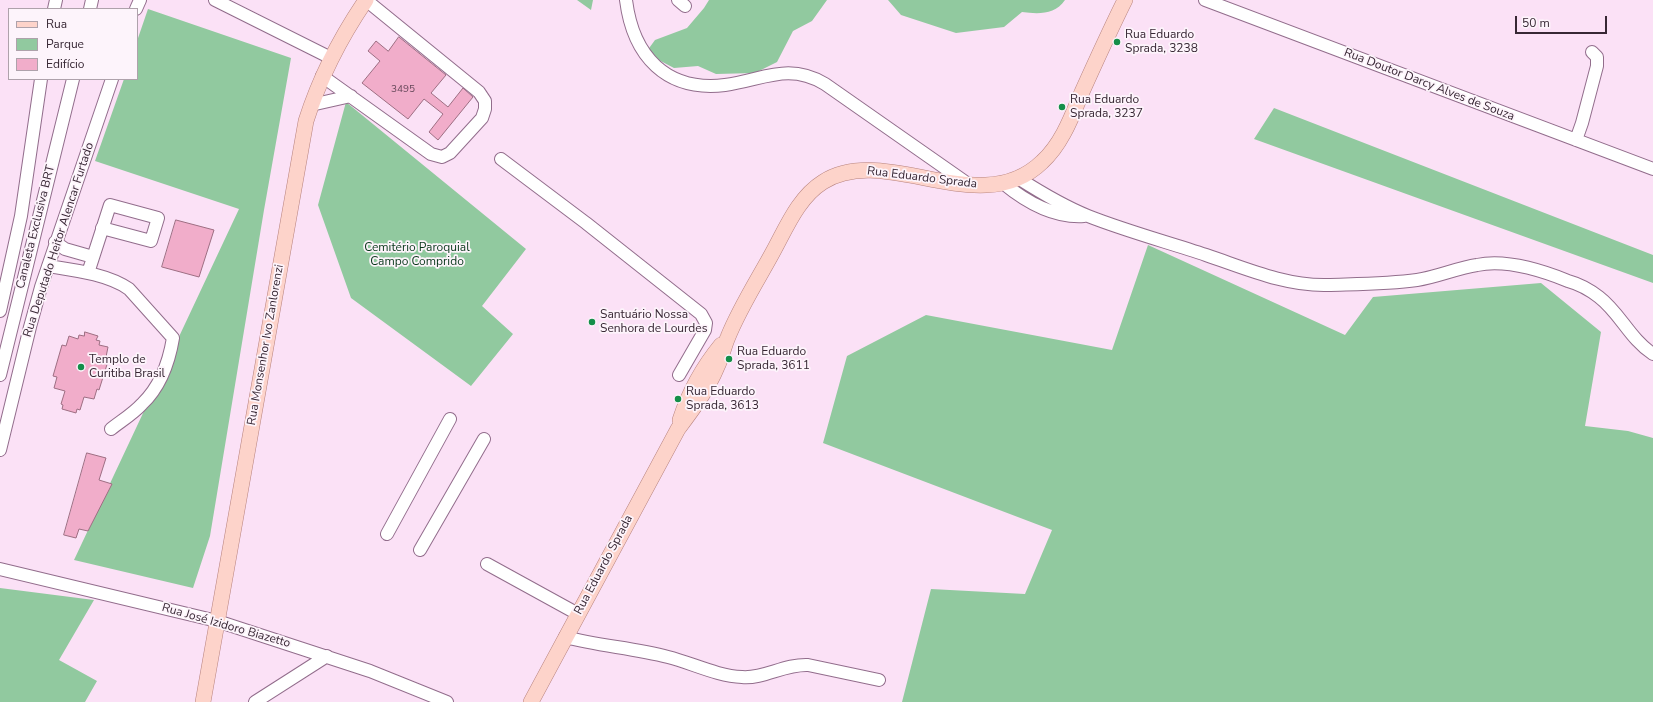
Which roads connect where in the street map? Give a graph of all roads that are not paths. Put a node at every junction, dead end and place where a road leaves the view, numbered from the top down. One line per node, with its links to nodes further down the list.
1 (215, 0): 7 (street)
2 (366, 0): 7 (main road, Rua Monsenhor Ivo Zanlorenzi); 12 (street)
3 (626, 0): 19 (street)
4 (1126, 0): 17 (main road, Rua Eduardo Sprada)
5 (1205, 0): 14 (street, Rua Doutor Darcy Alves de Souza)
6 (1592, 52): 14 (street)
7 (331, 58): 8 (main road, Rua Monsenhor Ivo Zanlorenzi)
8 (322, 76): 12 (street); 13 (main road, Rua Monsenhor Ivo Zanlorenzi)
9 (41, 80): 26 (street)
10 (73, 80): 29 (street, Canaleta Exclusiva BRT)
11 (112, 80): 22 (street, Rua Deputado Heitor Alencar Furtado)
12 (351, 96): 13 (street)
13 (311, 105): 40 (main road, Rua Monsenhor Ivo Zanlorenzi)
14 (1576, 140): 16 (street, Rua Doutor Darcy Alves de Souza)
15 (501, 159): 30 (street)
16 (1653, 169)
17 (1018, 178): 18 (main road, Rua Eduardo Sprada); 20 (street)
18 (1003, 183): 19 (main road, Rua Eduardo Sprada); 20 (street)
19 (969, 185): 39 (main road, Rua Eduardo Sprada)
20 (1087, 216): 28 (street)
21 (102, 228): 23 (street)
22 (56, 242): 23 (street); 24 (street, Rua Deputado Heitor Alencar Furtado)
23 (93, 257): 25 (street)
24 (48, 266): 25 (street); 34 (street, Rua Deputado Heitor Alencar Furtado)
25 (88, 273): 32 (street)
26 (4, 276): 27 (street)
27 (0, 311)
28 (1653, 354)
29 (0, 375)
30 (678, 375)
31 (450, 419): 35 (street)
32 (111, 430)
33 (484, 439): 36 (street)
34 (0, 450)
35 (387, 534)
36 (420, 550)
37 (487, 564): 39 (street)
38 (0, 569): 40 (street, Rua José Izidoro Biazetto)
39 (578, 614): 41 (main road, Rua Eduardo Sprada)
40 (217, 621): 42 (street, Rua José Izidoro Biazetto); 44 (main road, Rua Monsenhor Ivo Zanlorenzi)
41 (565, 637): 43 (street); 47 (main road, Rua Eduardo Sprada)
42 (328, 656): 45 (street); 46 (street, Rua José Izidoro Biazetto)
43 (879, 680)
44 (203, 702)
45 (255, 702)
46 (447, 702)
47 (530, 702)

